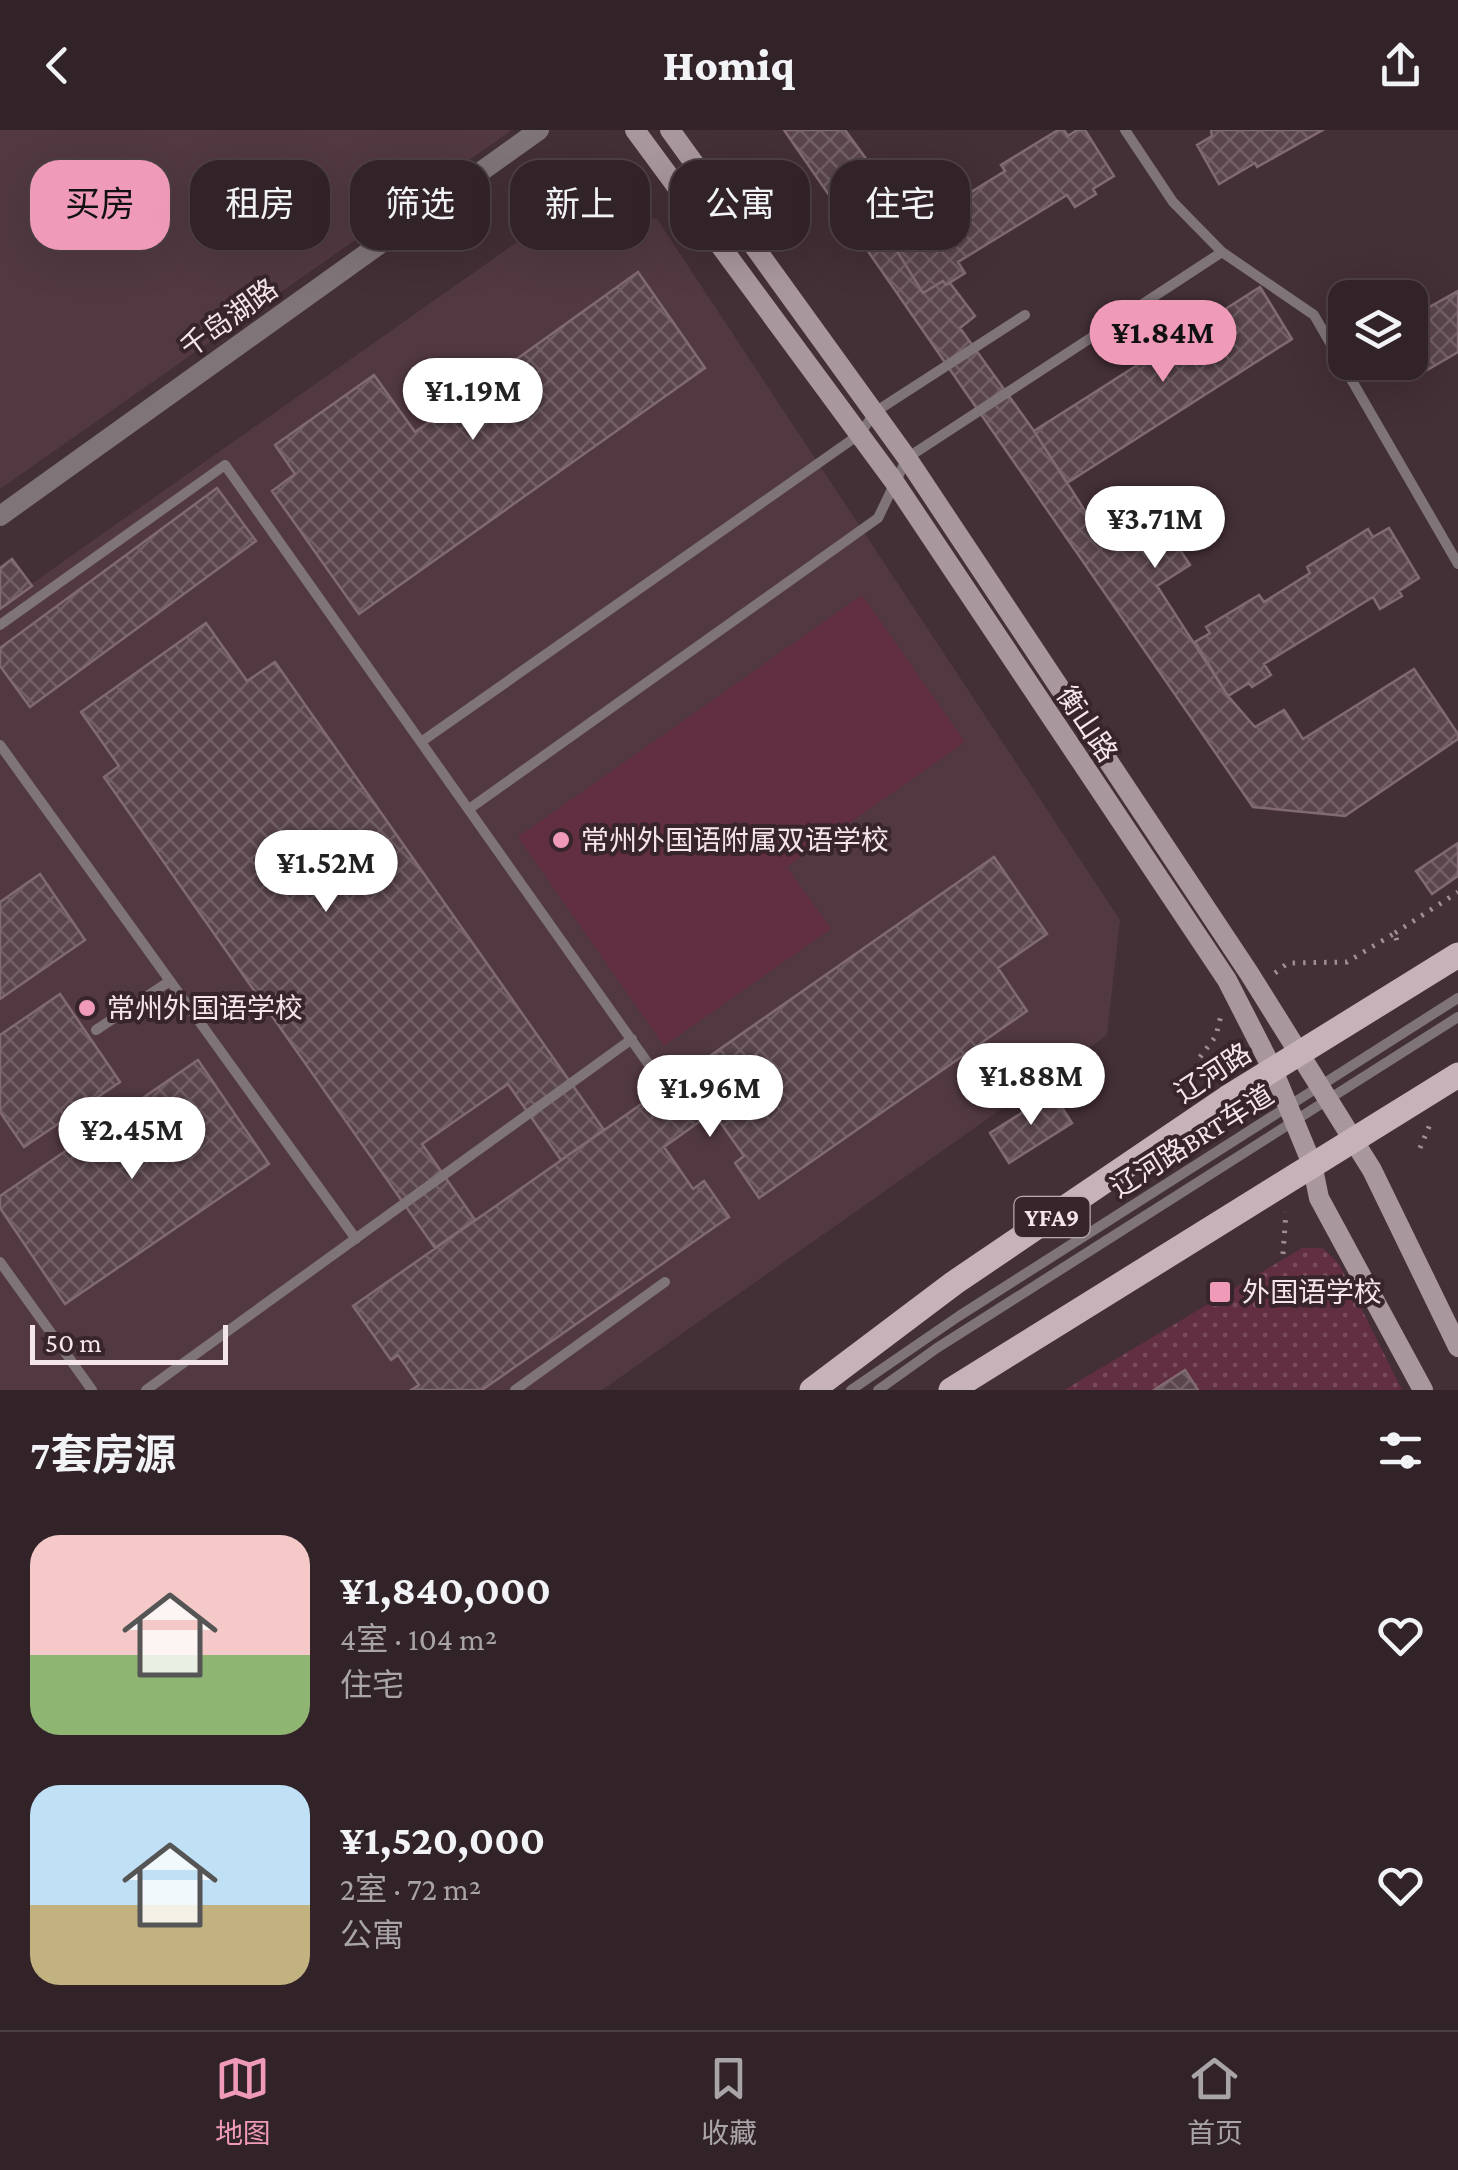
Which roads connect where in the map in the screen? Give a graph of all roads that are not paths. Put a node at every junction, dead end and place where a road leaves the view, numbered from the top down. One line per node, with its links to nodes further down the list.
1 (539, 130): 11 (street, 千岛湖路)
2 (635, 130): 8 (street, 衡山路)
3 (670, 130): 7 (street, 衡山路)
4 (1125, 130): 5 (lane)
5 (1222, 252): 9 (lane); 12 (lane)
6 (1025, 315): 7 (lane)
7 (875, 412): 8 (lane); 9 (street, 衡山路)
8 (860, 434): 10 (street, 衡山路); 14 (lane)
9 (907, 458): 10 (lane); 23 (street, 衡山路)
10 (893, 480): 16 (lane); 25 (street, 衡山路)
11 (0, 516)
12 (1458, 564)
13 (0, 625): 14 (lane)
14 (421, 742): 16 (lane)
15 (0, 745): 18 (lane)
16 (469, 809): 22 (lane)
17 (1458, 956): 23 (main road, 辽河路 / YFA9)
18 (170, 981): 21 (lane); 31 (lane)
19 (1458, 998): 27 (lane, 辽河路BRT车道)
20 (1458, 1017): 27 (lane, 辽河路BRT车道)
21 (96, 1030)
22 (632, 1039): 24 (lane); 31 (lane)
23 (1298, 1052): 25 (main road, 辽河路 / YFA9); 27 (street, 衡山路)
24 (652, 1069)
25 (1273, 1070): 28 (street, 衡山路); 38 (main road, 辽河路 / YFA9)
26 (1458, 1076): 29 (main road)
27 (1323, 1093): 28 (lane, 辽河路BRT车道); 29 (street, 衡山路)
28 (1291, 1114): 30 (street, 衡山路); 39 (lane, 辽河路BRT车道); 40 (lane, 辽河路BRT车道)
29 (1352, 1140): 30 (main road); 34 (street, 衡山路)
30 (1312, 1164): 41 (main road); 42 (street, 衡山路)
31 (356, 1240): 36 (lane)
32 (0, 1262): 35 (lane)
33 (665, 1282): 37 (lane)
34 (1458, 1347)
35 (92, 1390)
36 (146, 1390)
37 (515, 1390)
38 (812, 1390)
39 (851, 1390)
40 (878, 1390)
41 (951, 1390)
42 (1423, 1390)

